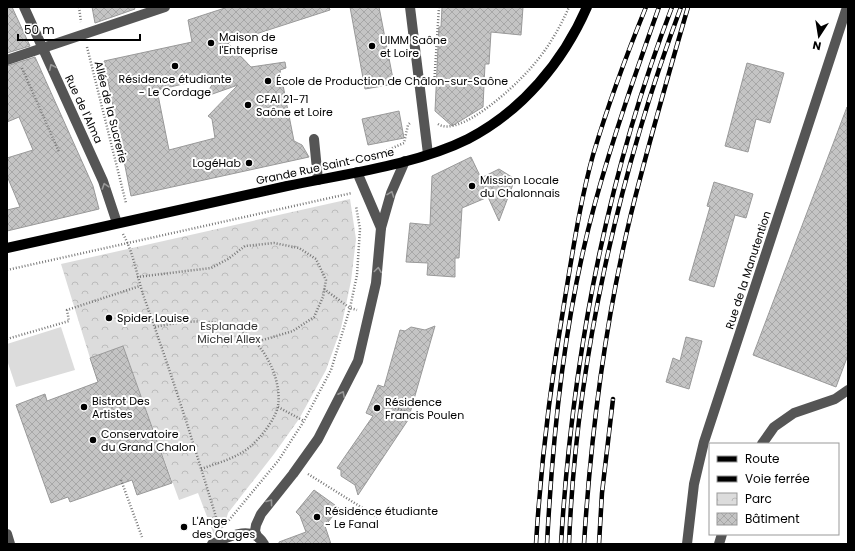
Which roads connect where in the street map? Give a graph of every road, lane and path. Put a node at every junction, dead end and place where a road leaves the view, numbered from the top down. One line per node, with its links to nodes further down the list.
1 (24, 7): 10 (street, Rue de l'Alma)
2 (79, 7): 9 (path, Allée de la Sucrerie)
3 (166, 7): 9 (street)
4 (410, 7): 14 (street)
5 (439, 7): 13 (path)
6 (569, 7): 14 (path)
7 (587, 7): 18 (main road, Grande Rue Saint-Cosme)
8 (848, 7): 50 (street, Rue de la Manutention)
9 (83, 34): 10 (street); 22 (path, Allée de la Sucrerie)
10 (43, 48): 11 (street); 23 (street, Rue de l'Alma, one-way to 10)
11 (17, 57): 12 (street); 16 (path)
12 (7, 60)
13 (434, 92)
14 (429, 118): 17 (path); 18 (street)
15 (314, 139): 21 (street)
16 (59, 152)
17 (380, 153)
18 (428, 154): 19 (main road, Grande Rue Saint-Cosme)
19 (405, 161): 20 (main road, Grande Rue Saint-Cosme); 24 (street, one-way to 19)
20 (357, 172): 21 (main road, Grande Rue Saint-Cosme); 24 (street)
21 (318, 180): 22 (main road, Grande Rue Saint-Cosme)
22 (128, 220): 23 (main road, Grande Rue Saint-Cosme)
23 (117, 223): 26 (main road, Grande Rue Saint-Cosme)
24 (381, 228): 32 (street, one-way to 24)
25 (128, 243): 27 (path); 28 (path); 31 (path)
26 (7, 248)
27 (7, 270)
28 (137, 278): 29 (path); 30 (path)
29 (140, 286): 33 (path); 34 (path)
30 (324, 289): 31 (path); 35 (path)
31 (350, 308): 32 (path); 40 (path)
32 (370, 313): 42 (street, one-way to 32)
33 (155, 327): 35 (path); 43 (path)
34 (7, 339)
35 (256, 342): 37 (path)
36 (848, 390): 41 (street)
37 (278, 407): 40 (path); 43 (path)
38 (395, 408): 39 (path)
39 (426, 418)
40 (304, 421): 46 (path)
41 (763, 443)
42 (298, 467): 45 (path); 48 (street, one-way to 42)
43 (201, 469): 46 (path)
44 (121, 480): 47 (path)
45 (377, 517)
46 (221, 536): 48 (street); 49 (street)
47 (142, 537)
48 (261, 540)
49 (212, 544)
50 (687, 544)

